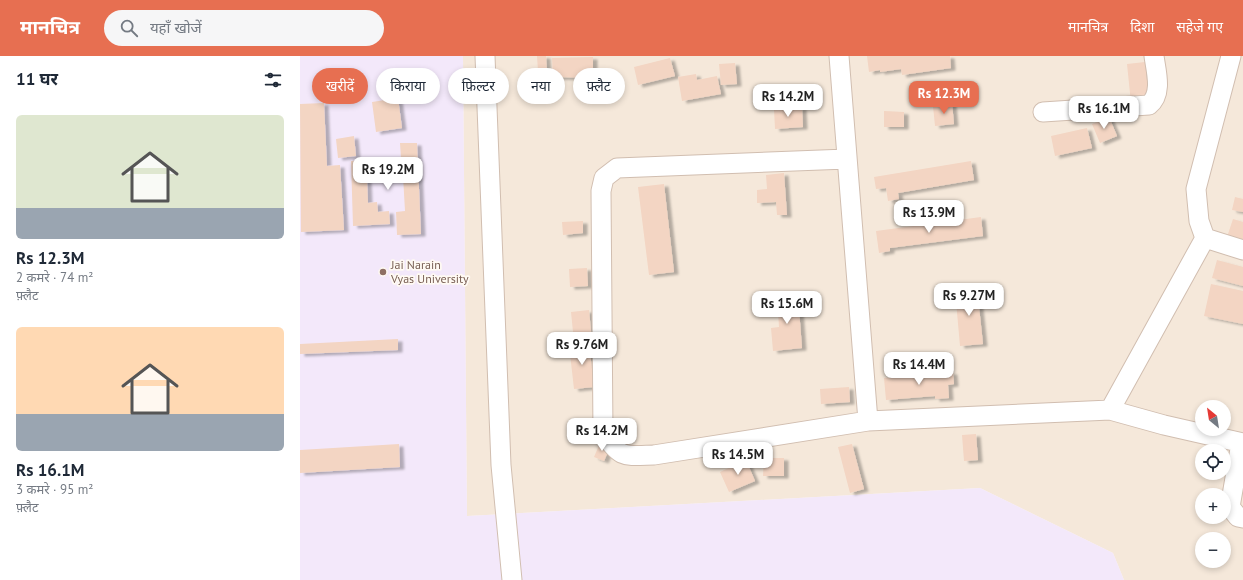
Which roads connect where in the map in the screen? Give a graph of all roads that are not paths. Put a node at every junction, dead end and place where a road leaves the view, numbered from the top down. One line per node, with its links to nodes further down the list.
1 (485, 56): 13 (street)
2 (839, 56): 6 (street)
3 (1154, 56): 5 (street)
4 (1231, 56): 7 (street)
5 (1043, 112)
6 (847, 159): 10 (street); 10 (street)
7 (1205, 238): 8 (street); 9 (street)
8 (1243, 250)
9 (1110, 410): 10 (street); 11 (street)
10 (868, 421)
11 (1242, 443): 12 (street)
12 (1243, 518)
13 (512, 580)

